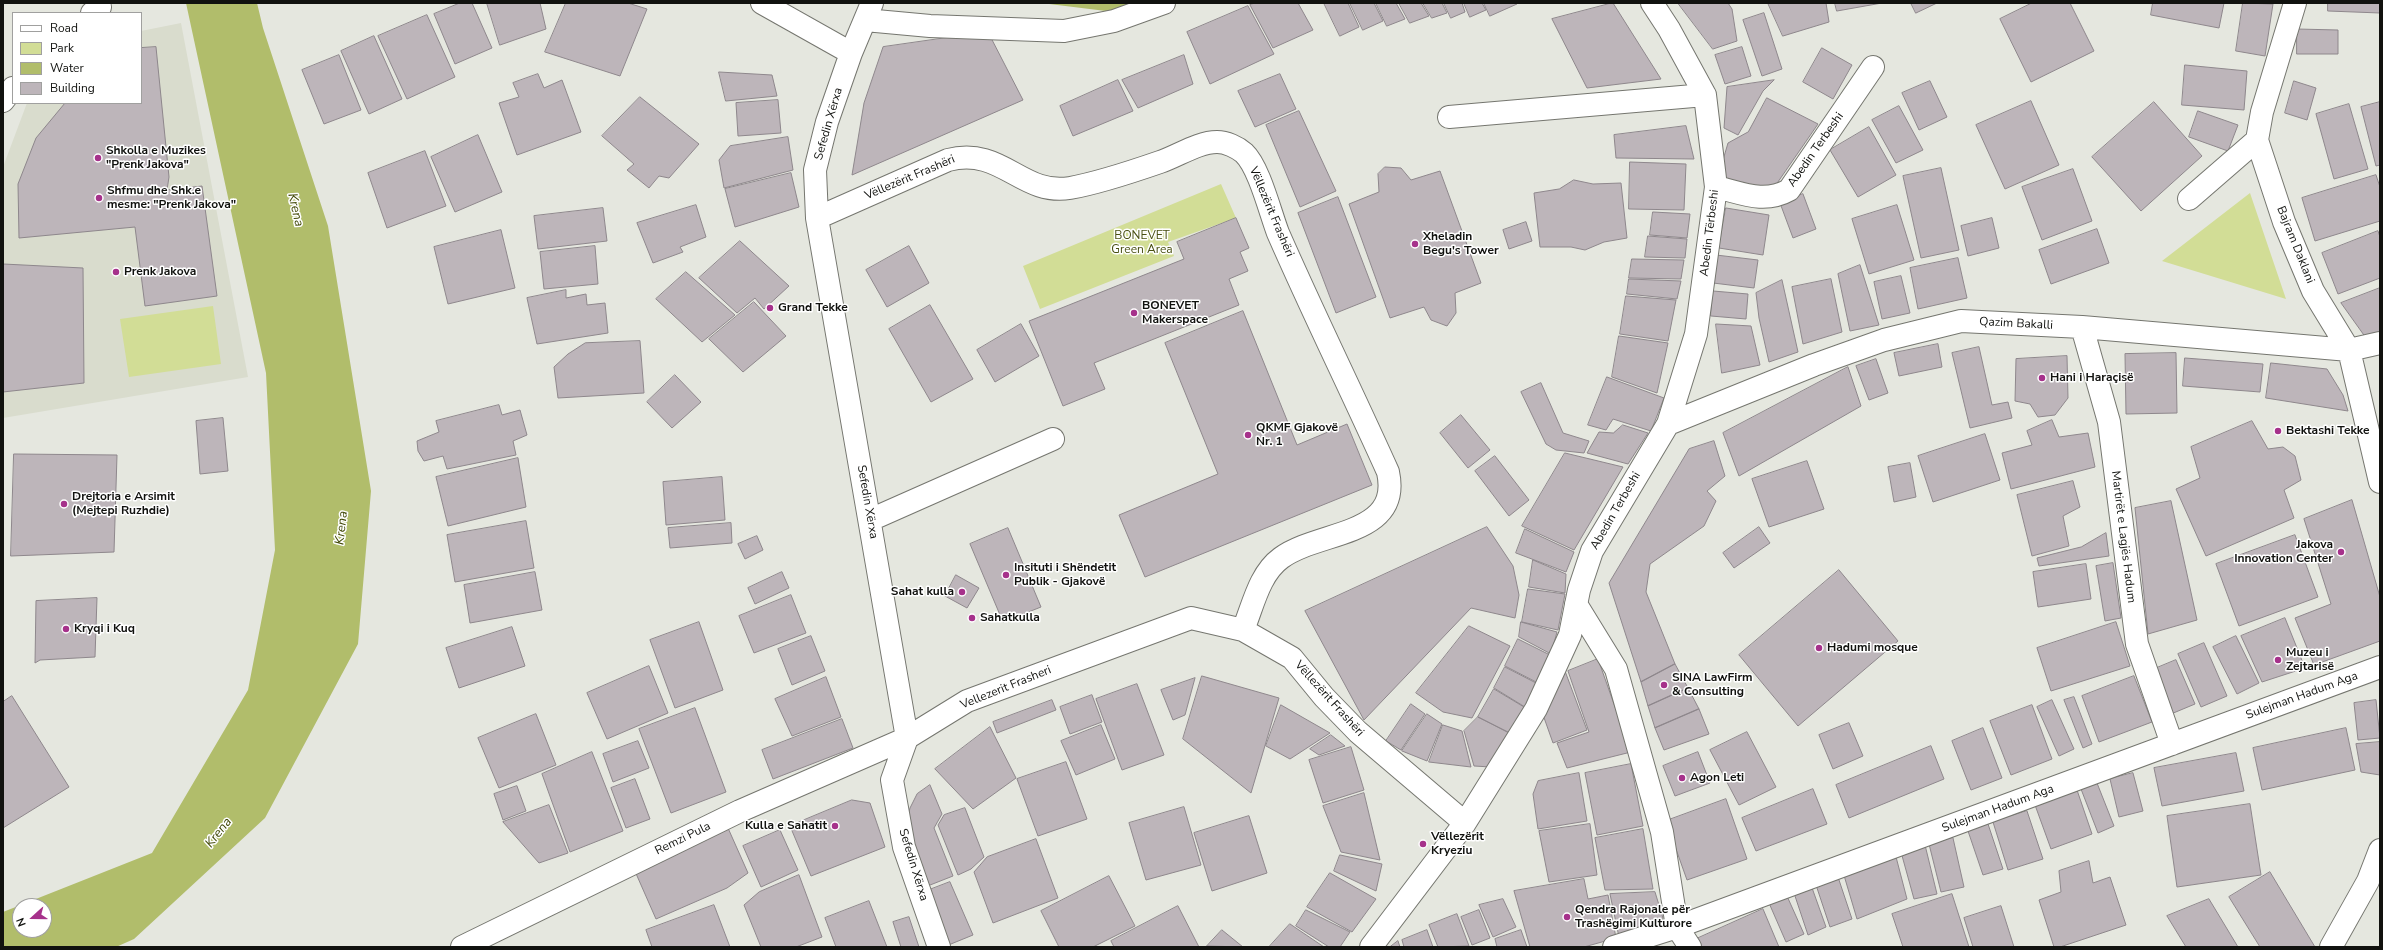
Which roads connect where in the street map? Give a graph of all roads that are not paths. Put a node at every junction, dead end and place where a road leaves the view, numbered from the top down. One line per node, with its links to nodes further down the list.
1 (762, 3): 6 (street)
2 (1164, 3): 5 (street)
3 (1652, 3): 9 (street, Abedin Tërbeshi)
4 (2295, 3): 12 (street, Bajram Daklani)
5 (868, 11): 6 (street, Sefedin Xërxa)
6 (851, 54): 15 (street, Sefedin Xërxa)
7 (1874, 67): 13 (street, Abedin Terbeshi)
8 (12, 89): 10 (street)
9 (1705, 95): 11 (street); 13 (street, Abedin Tërbeshi)
10 (3, 101)
11 (1449, 117)
12 (2257, 140): 14 (street); 18 (street, Bajram Daklani)
13 (1716, 187): 19 (street, Abedin Tërbeshi)
14 (2189, 199)
15 (817, 218): 22 (street, Sefedin Xërxa); 24 (street, Vëllezërit Frashëri)
16 (2082, 327): 18 (street, Qazim Bakalli); 19 (street, Qazim Bakalli); 28 (street, Martirët e Lagjës Hadum)
17 (2380, 343): 18 (street, Qazim Bakalli)
18 (2349, 350): 21 (street, Bajram Daklani)
19 (1668, 424): 23 (street, Abedin Terbeshi)
20 (1053, 439): 22 (street)
21 (2380, 482)
22 (870, 520): 27 (street, Sefedin Xërxa)
23 (1576, 604): 29 (street); 31 (street)
24 (1243, 630): 25 (street, Vëllezërit Frashëri); 29 (street, Vëllezërit Frashëri)
25 (1109, 648): 27 (street, Vellezerit Frasheri)
26 (2380, 667): 28 (street, Sulejman Hadum Aga)
27 (907, 738): 32 (street, Remzi Pula); 33 (street, Sefedin Xërxa)
28 (2172, 744): 31 (street, Sulejman Hadum Aga)
29 (1465, 823): 34 (street)
30 (2380, 850): 37 (street)
31 (1677, 927): 35 (street, Sulejman Hadum Aga); 36 (street)
32 (462, 947)
33 (939, 947)
34 (1371, 947)
35 (1614, 947)
36 (1690, 947)
37 (2331, 947)

